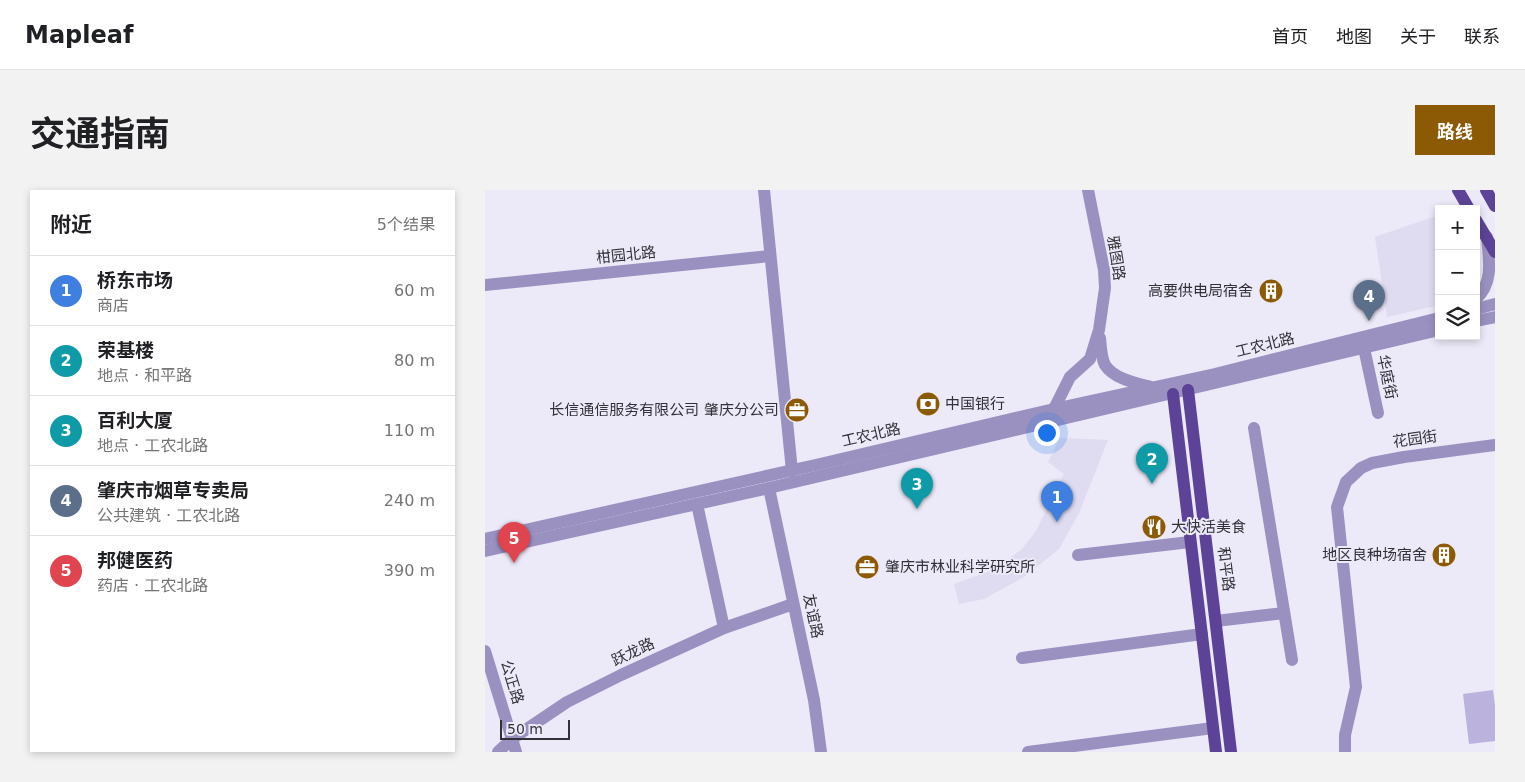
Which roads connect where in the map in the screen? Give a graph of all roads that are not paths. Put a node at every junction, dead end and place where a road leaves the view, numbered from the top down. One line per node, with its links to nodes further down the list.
1 (764, 190): 11 (street)
2 (1087, 190): 21 (street, 雅图路)
3 (1458, 190): 6 (main road)
4 (1486, 190): 5 (main road); 7 (main road)
5 (1495, 199)
6 (1467, 205)
7 (1495, 206)
8 (1480, 224): 9 (main road)
9 (1491, 235): 10 (main road); 13 (street)
10 (1495, 252)
11 (770, 256): 12 (street, 柑园北路); 31 (street)
12 (485, 285)
13 (1480, 296)
14 (1495, 304): 15 (street)
15 (1480, 315)
16 (1480, 317): 17 (street)
17 (1495, 317)
18 (1480, 318): 20 (street)
19 (1435, 319): 24 (street, 工农北路)
20 (1495, 325)
21 (1099, 330): 24 (street); 27 (street)
22 (1435, 331): 23 (street, 工农北路)
23 (1364, 348): 25 (street, 工农北路); 28 (street, 华庭街)
24 (1154, 388): 27 (street, 工农北路)
25 (1188, 390): 26 (street, 工农北路); 40 (main road, 和平路)
26 (1173, 394): 32 (street, 工农北路); 35 (main road)
27 (1053, 409): 31 (street, 工农北路)
28 (1378, 413)
29 (1253, 428): 39 (street)
30 (1495, 445): 54 (street, 花园街)
31 (792, 470): 34 (street, 工农北路)
32 (769, 488): 33 (street, 工农北路); 38 (street, 友谊路)
33 (697, 504): 36 (street, 工农北路); 41 (street)
34 (485, 539)
35 (1190, 542): 37 (street); 42 (main road)
36 (485, 551)
37 (1078, 554)
38 (793, 604): 41 (street, 跃龙路); 50 (street, 友谊路)
39 (1284, 613): 40 (street); 45 (street)
40 (1216, 621): 53 (main road, 和平路)
41 (725, 628): 47 (street, 跃龙路)
42 (1202, 634): 44 (street); 46 (main road)
43 (485, 651): 47 (street, 公正路)
44 (1022, 658)
45 (1292, 660)
46 (1213, 728): 51 (street); 52 (main road)
47 (512, 739): 48 (street, 跃龙路); 49 (street, 公正路)
48 (498, 752)
49 (516, 752)
50 (821, 752)
51 (1028, 752)
52 (1216, 752)
53 (1231, 752)
54 (1345, 752)

